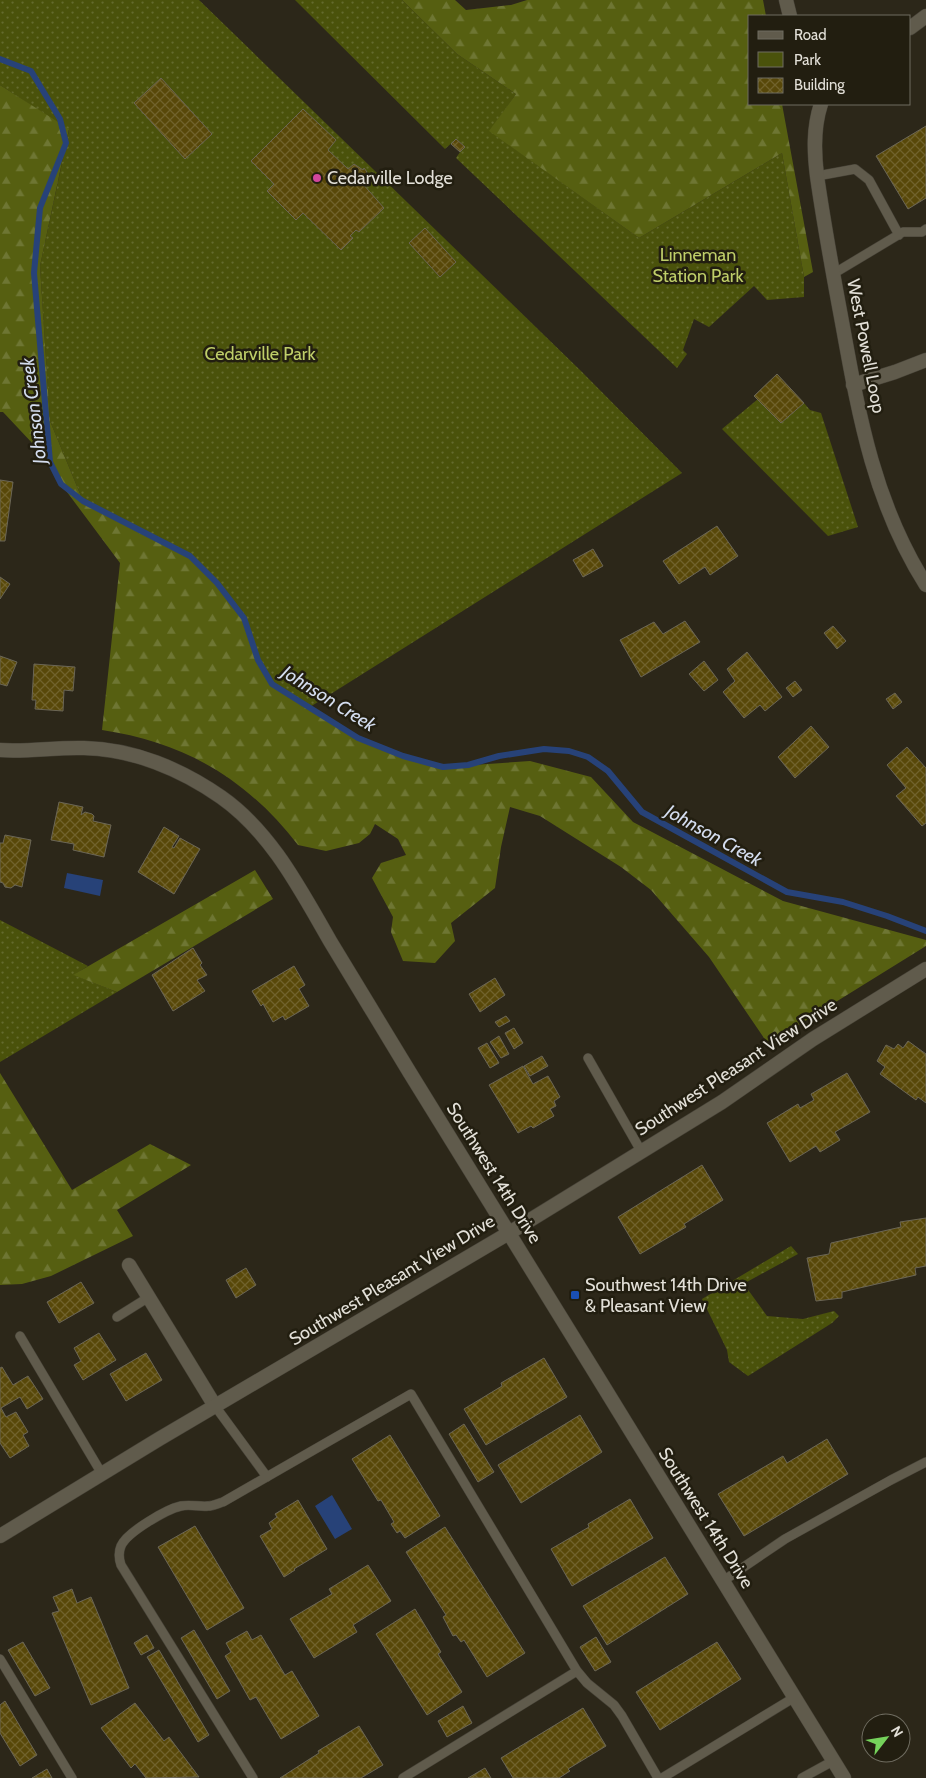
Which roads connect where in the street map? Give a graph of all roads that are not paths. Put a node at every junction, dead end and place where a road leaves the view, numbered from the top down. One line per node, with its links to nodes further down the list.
1 (786, 0): 2 (street)
2 (790, 15)
3 (926, 16): 4 (street)
4 (911, 27)
5 (821, 105): 6 (street, West Powell Loop)
6 (817, 176): 8 (lane); 9 (street, West Powell Loop)
7 (926, 229): 8 (lane)
8 (899, 235): 9 (lane)
9 (833, 274): 11 (street, West Powell Loop)
10 (926, 360): 11 (street)
11 (854, 385): 12 (street, West Powell Loop)
12 (926, 584)
13 (0, 750): 17 (street, Southwest 14th Drive)
14 (926, 969): 16 (street, Southwest Pleasant View Drive)
15 (588, 1058): 16 (lane)
16 (641, 1150): 17 (street, Southwest Pleasant View Drive)
17 (509, 1233): 22 (street, Southwest Pleasant View Drive); 27 (street, Southwest 14th Drive)
18 (129, 1265): 19 (street)
19 (149, 1297): 20 (lane); 22 (street)
20 (117, 1316)
21 (20, 1336): 24 (lane)
22 (215, 1406): 24 (street, Southwest Pleasant View Drive); 25 (lane)
23 (926, 1462): 27 (lane)
24 (102, 1474): 26 (street, Southwest Pleasant View Drive)
25 (267, 1476): 29 (lane); 33 (lane)
26 (0, 1536)
27 (723, 1581): 30 (street, Southwest 14th Drive)
28 (0, 1659): 32 (lane)
29 (577, 1671): 34 (lane); 35 (lane)
30 (795, 1697): 31 (street, Southwest 14th Drive); 36 (lane)
31 (834, 1760): 37 (lane); 38 (street, Southwest 14th Drive)
32 (72, 1778)
33 (253, 1778)
34 (403, 1778)
35 (658, 1778)
36 (662, 1778)
37 (802, 1778)
38 (844, 1778)

